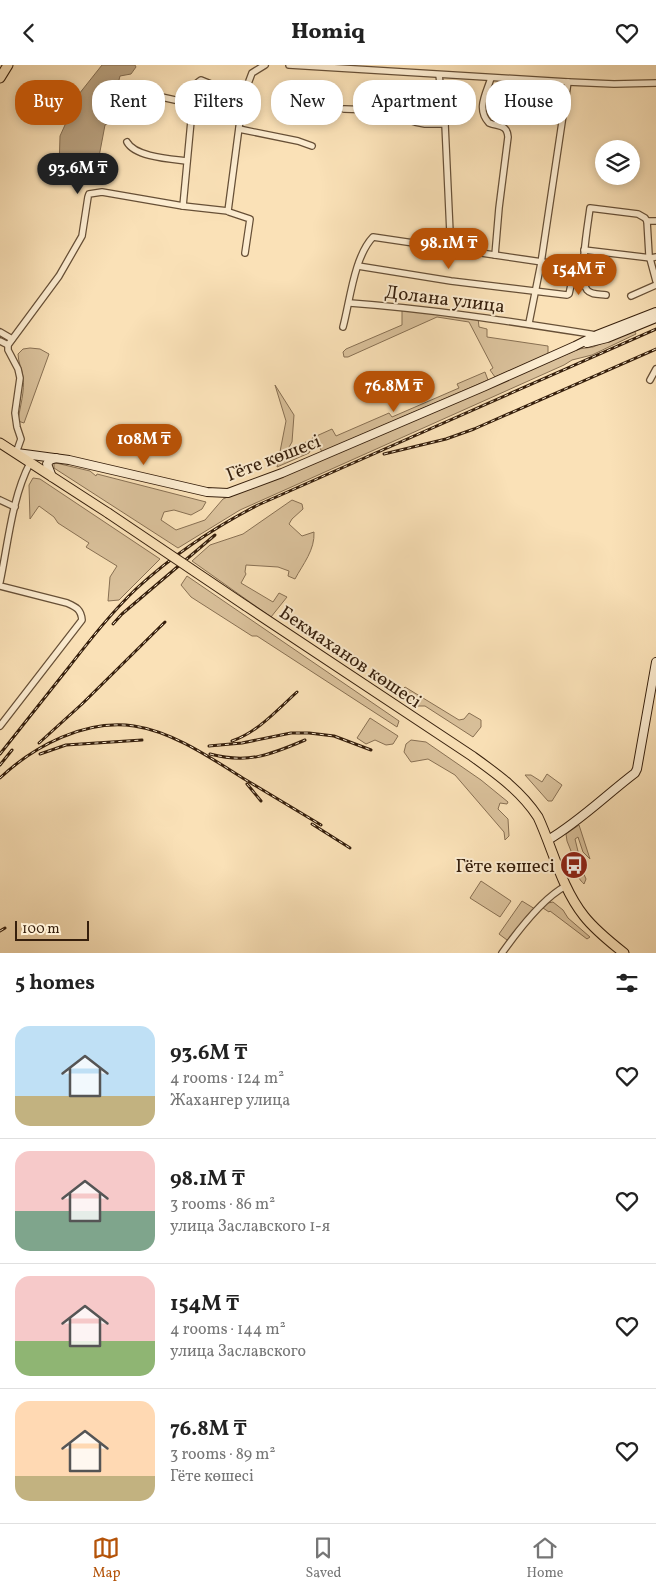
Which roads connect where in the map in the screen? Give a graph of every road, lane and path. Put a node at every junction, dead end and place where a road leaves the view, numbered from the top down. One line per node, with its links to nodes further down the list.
1 (8, 65): 5 (main road)
2 (265, 65): 7 (street)
3 (289, 65): 4 (street)
4 (439, 75): 6 (street); 8 (street)
5 (0, 78)
6 (491, 78): 9 (street); 29 (street)
7 (249, 80)
8 (440, 80)
9 (530, 80)
10 (571, 82): 11 (street)
11 (656, 83)
12 (344, 109): 13 (street)
13 (353, 109)
14 (191, 125): 21 (street)
15 (240, 125): 18 (street)
16 (445, 125): 26 (street)
17 (562, 125): 31 (street)
18 (239, 129): 20 (street); 23 (street)
19 (127, 142): 21 (street)
20 (312, 147)
21 (187, 161): 22 (street)
22 (183, 206): 23 (street); 47 (street)
23 (228, 211): 28 (street)
24 (647, 221): 25 (street); 27 (street); 30 (street)
25 (656, 221)
26 (450, 248): 29 (street); 32 (street)
27 (584, 251): 30 (street); 34 (street)
28 (245, 253)
29 (495, 255): 31 (street)
30 (653, 258): 35 (street)
31 (541, 263): 33 (street); 37 (street)
32 (358, 266): 37 (street); 40 (street)
33 (576, 267): 34 (street); 37 (street)
34 (583, 268): 38 (street)
35 (656, 281)
36 (656, 285): 39 (street)
37 (536, 291): 43 (street)
38 (606, 295)
39 (631, 296)
40 (350, 303): 43 (street, Долана улица); 44 (street)
41 (656, 312): 46 (main road, Гёте көшесі)
42 (656, 318): 50 (main road, Гёте көшесі)
43 (529, 323): 46 (street, Долана улица)
44 (343, 327)
45 (0, 332): 47 (street)
46 (597, 335): 50 (main road, Гёте көшесі)
47 (12, 339): 49 (street)
48 (0, 341): 49 (street)
49 (8, 345): 54 (street)
50 (575, 346): 55 (main road, Гёте көшесі)
51 (656, 369): 52 (street)
52 (650, 381)
53 (0, 443): 54 (main road, Бекмаханов көшесі)
54 (16, 453): 55 (main road, Гёте көшесі); 56 (main road, Бекмаханов көшесі)
55 (56, 458): 57 (main road)
56 (30, 463): 57 (main road, Бекмаханов көшесі); 59 (street)
57 (52, 477): 64 (main road, Бекмаханов көшесі, bridge)
58 (0, 501): 59 (street)
59 (15, 507): 60 (street)
60 (0, 582)
61 (0, 586): 63 (street)
62 (656, 662): 64 (main road)
63 (0, 726)
64 (548, 840): 65 (main road, Бекмаханов көшесі)
65 (566, 886): 66 (street); 67 (main road, Бекмаханов көшесі)
66 (502, 953)
67 (624, 953)

